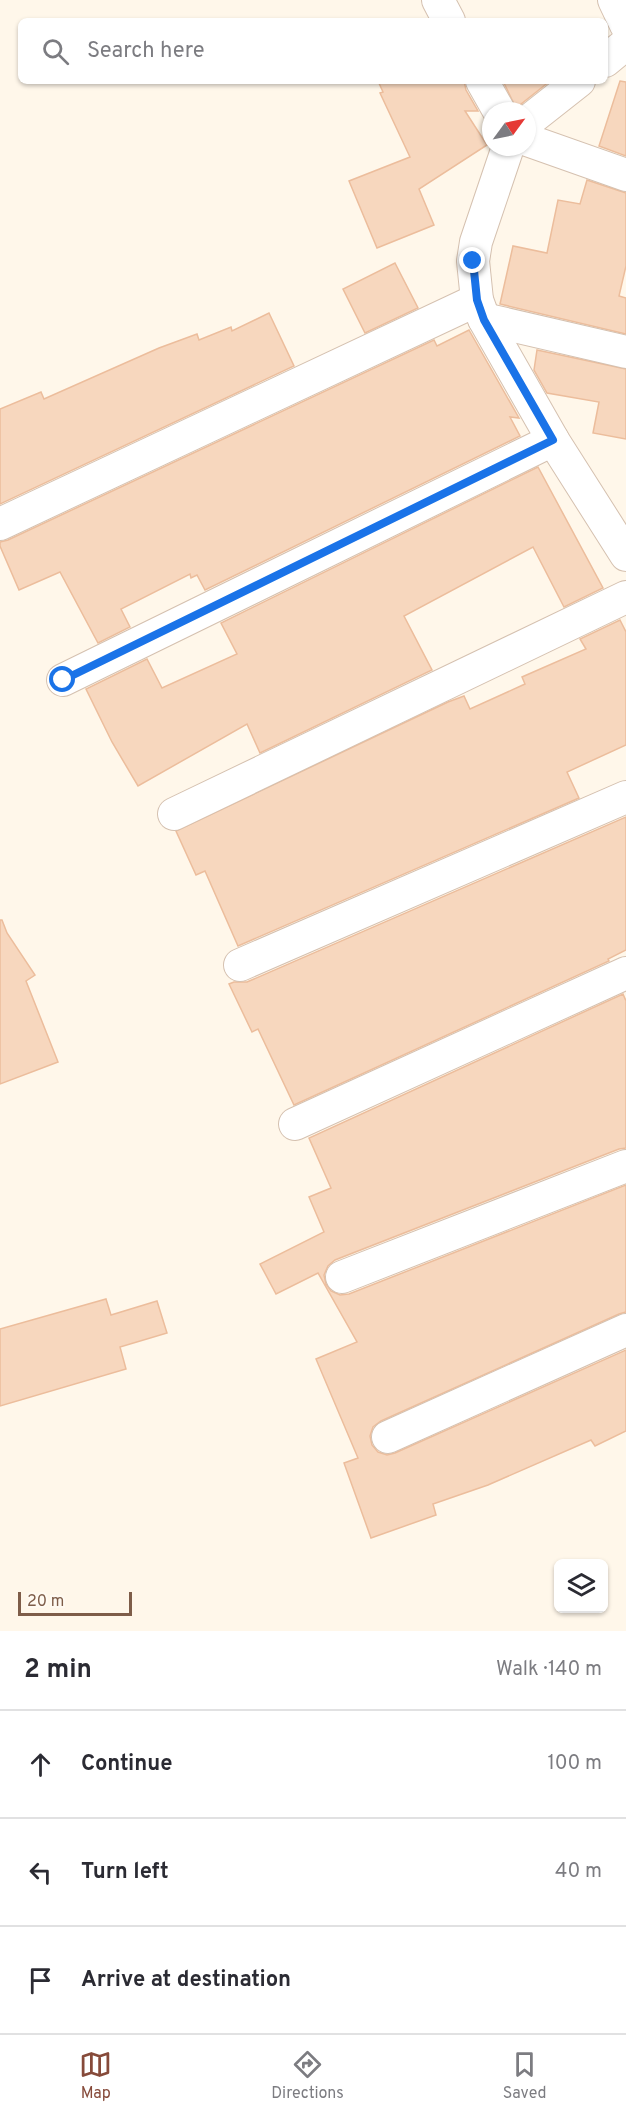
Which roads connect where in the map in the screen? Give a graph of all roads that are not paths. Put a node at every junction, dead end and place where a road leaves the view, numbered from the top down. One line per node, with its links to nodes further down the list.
1 (438, 0): 3 (street)
2 (614, 0): 4 (street)
3 (447, 18)
4 (626, 25)
5 (626, 44): 6 (street)
6 (608, 59)
7 (484, 84): 9 (street)
8 (575, 84): 10 (street)
9 (494, 102)
10 (536, 115)
11 (536, 143): 13 (street)
12 (505, 156): 14 (street)
13 (626, 175)
14 (481, 310): 15 (street); 16 (street); 17 (street)
15 (626, 352)
16 (553, 440): 18 (street); 20 (street)
17 (0, 524)
18 (626, 555)
19 (626, 597): 22 (street)
20 (63, 680)
21 (626, 797): 23 (street)
22 (174, 814)
23 (240, 965)
24 (626, 973): 25 (street)
25 (295, 1124)
26 (626, 1166): 27 (street)
27 (342, 1277)
28 (626, 1330): 29 (street)
29 (388, 1437)

